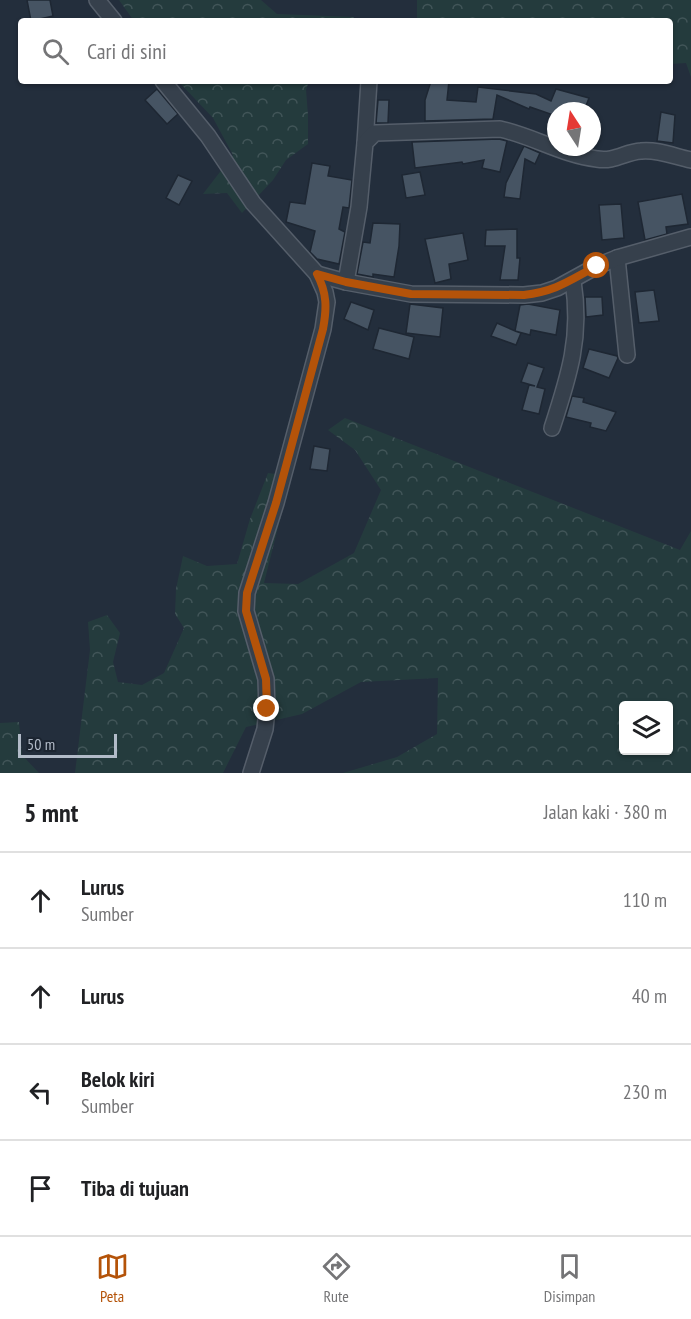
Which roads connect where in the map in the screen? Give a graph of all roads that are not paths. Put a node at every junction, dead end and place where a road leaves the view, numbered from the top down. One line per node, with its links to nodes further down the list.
1 (98, 0): 2 (street)
2 (112, 18)
3 (165, 84): 9 (street)
4 (369, 84): 5 (street)
5 (365, 143): 6 (street); 11 (street)
6 (691, 160)
7 (691, 237): 8 (street)
8 (617, 258): 10 (street); 12 (street)
9 (317, 274): 11 (street); 14 (street)
10 (573, 281): 11 (street); 13 (street)
11 (346, 282)
12 (627, 355)
13 (552, 428)
14 (251, 773)

